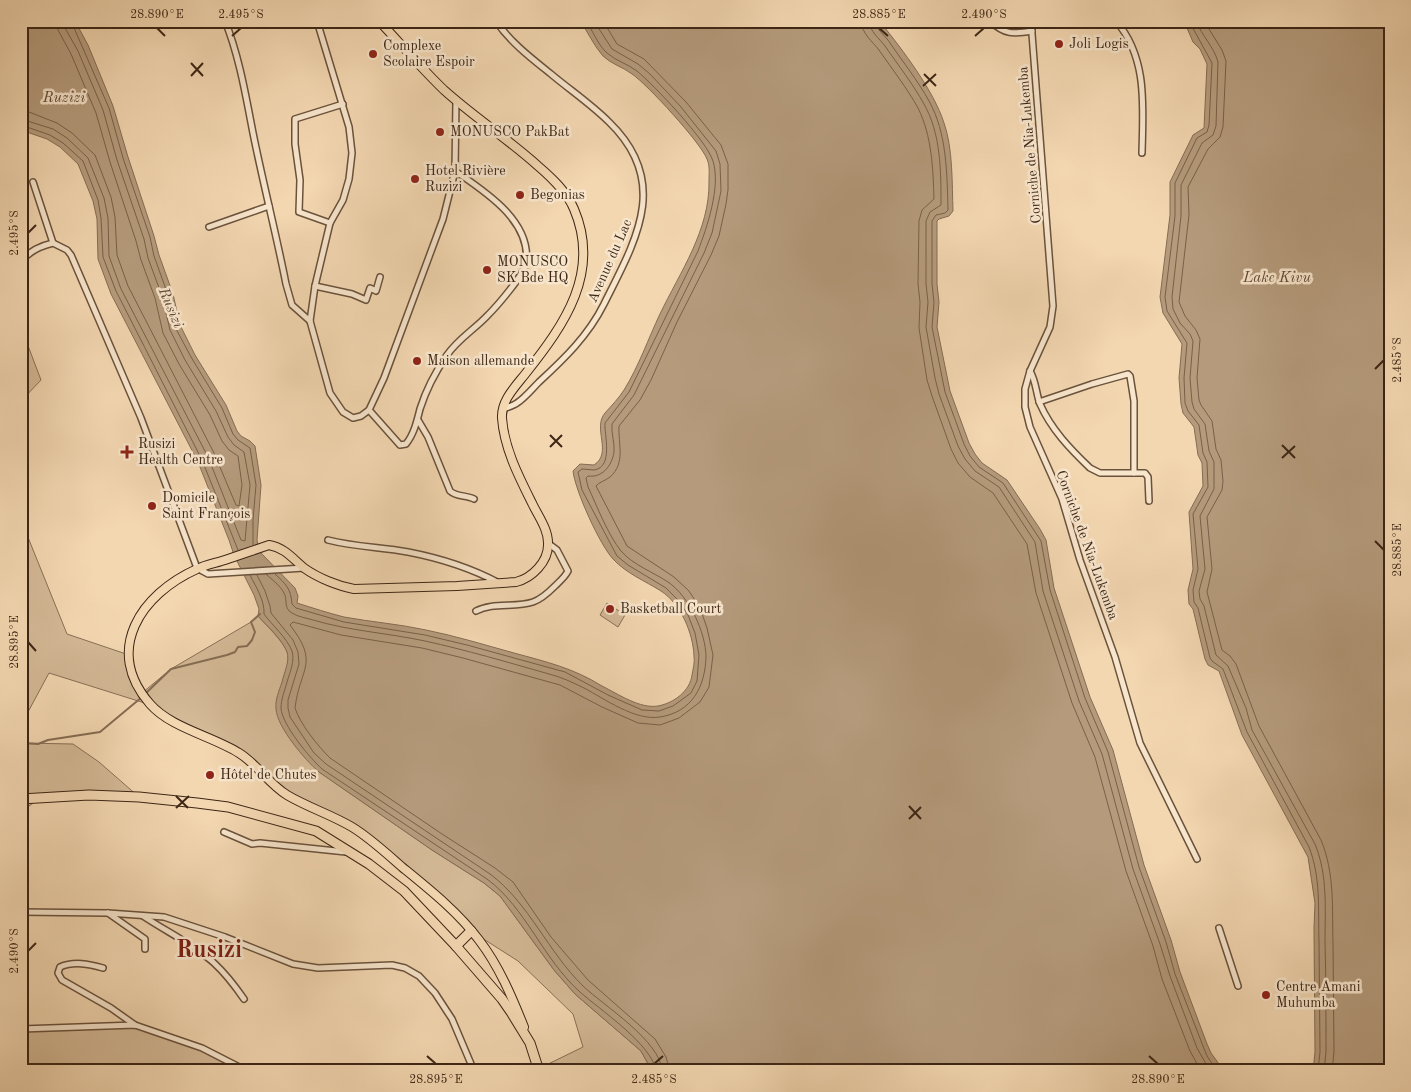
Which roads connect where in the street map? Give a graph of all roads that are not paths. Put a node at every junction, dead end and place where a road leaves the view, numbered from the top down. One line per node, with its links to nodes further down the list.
1 (225, 21): 14 (street)
2 (317, 21): 10 (street)
3 (379, 21): 9 (main road)
4 (496, 21): 24 (street, Avenue du Lac)
5 (990, 21): 8 (street)
6 (1032, 21): 8 (street, Corniche de Nia-Lukemba)
7 (1116, 21): 11 (street)
8 (1032, 31): 22 (street, Corniche de Nia-Lukemba)
9 (456, 99): 12 (street); 24 (main road)
10 (343, 104): 15 (street); 15 (street)
11 (1142, 153)
12 (455, 172): 25 (street); 26 (street)
13 (33, 182): 17 (street)
14 (269, 206): 16 (street); 21 (street)
15 (330, 223): 20 (street)
16 (209, 228)
17 (53, 243): 18 (street); 32 (street)
18 (22, 259)
19 (380, 276): 20 (street)
20 (316, 286): 21 (street)
21 (310, 321): 25 (street)
22 (1030, 370): 23 (street); 39 (street, Corniche de Nia-Lukemba)
23 (1039, 402): 27 (street); 27 (street)
24 (502, 409): 31 (main road)
25 (369, 410): 26 (street)
26 (418, 420): 28 (street)
27 (1134, 473): 29 (street)
28 (474, 499)
29 (1149, 501)
30 (328, 540): 34 (street)
31 (548, 544): 34 (main road); 35 (street)
32 (197, 568): 33 (street); 33 (main road); 44 (main road)
33 (304, 568): 34 (main road)
34 (499, 583)
35 (476, 611)
36 (21, 800): 38 (highway)
37 (224, 832): 38 (street)
38 (352, 852): 45 (highway)
39 (1198, 859)
40 (21, 912): 41 (street)
41 (108, 913): 42 (street); 46 (street)
42 (141, 914): 49 (street); 53 (street)
43 (1219, 928): 48 (street)
44 (471, 931): 45 (highway); 52 (main road)
45 (456, 946): 52 (highway)
46 (145, 949)
47 (103, 968): 50 (street)
48 (1238, 986)
49 (244, 999)
50 (135, 1025): 51 (street); 54 (street)
51 (21, 1029)
52 (530, 1042): 55 (highway)
53 (471, 1070)
54 (247, 1071)
55 (539, 1071)

